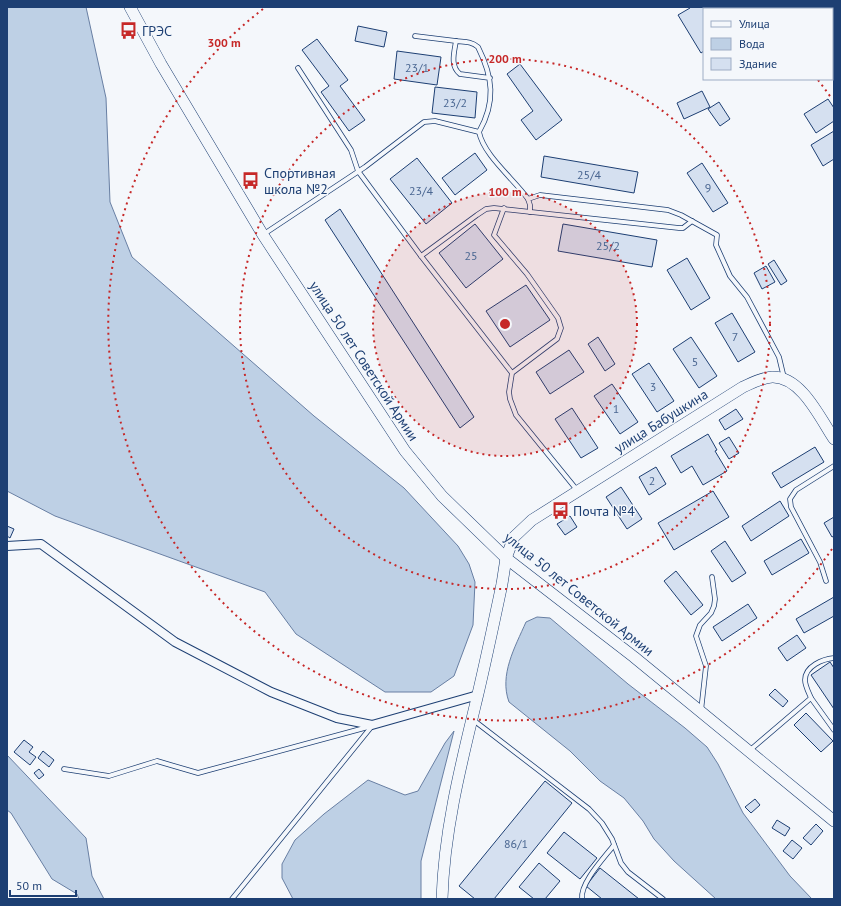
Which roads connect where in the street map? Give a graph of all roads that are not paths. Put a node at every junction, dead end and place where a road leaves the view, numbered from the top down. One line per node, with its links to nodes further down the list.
1 (130, 7): 12 (main road, улица 50 лет Советской Армии)
2 (415, 36): 3 (lane)
3 (456, 41): 5 (lane); 5 (lane)
4 (298, 68): 7 (lane)
5 (490, 78): 6 (lane)
6 (479, 132): 7 (lane); 8 (lane)
7 (358, 171): 12 (lane); 13 (lane)
8 (528, 199): 10 (lane); 11 (lane)
9 (504, 208): 10 (lane); 13 (lane); 14 (lane)
10 (530, 212): 11 (lane)
11 (692, 221): 15 (lane)
12 (263, 235): 20 (main road, улица 50 лет Советской Армии)
13 (421, 256): 14 (lane)
14 (512, 373): 18 (lane)
15 (784, 378): 16 (main road); 18 (main road, улица Бабушкина)
16 (834, 439)
17 (834, 466): 22 (lane)
18 (577, 491): 20 (main road, улица Бабушкина)
19 (7, 546): 28 (street)
20 (506, 558): 24 (main road, улица Бабушкина); 26 (main road, улица 50 лет Советской Армии)
21 (712, 577): 26 (lane)
22 (826, 581)
23 (834, 658): 25 (lane)
24 (478, 695): 27 (main road, улица Бабушкина); 28 (street)
25 (811, 698): 29 (lane); 30 (lane)
26 (701, 711): 30 (main road, улица 50 лет Советской Армии)
27 (472, 719): 33 (lane); 35 (main road, улица Бабушкина)
28 (372, 725): 31 (lane); 34 (lane)
29 (834, 730)
30 (749, 751): 32 (main road, улица 50 лет Советской Армии)
31 (64, 769)
32 (834, 821)
33 (614, 845): 36 (lane); 37 (lane)
34 (232, 899)
35 (442, 899)
36 (582, 899)
37 (663, 899)

